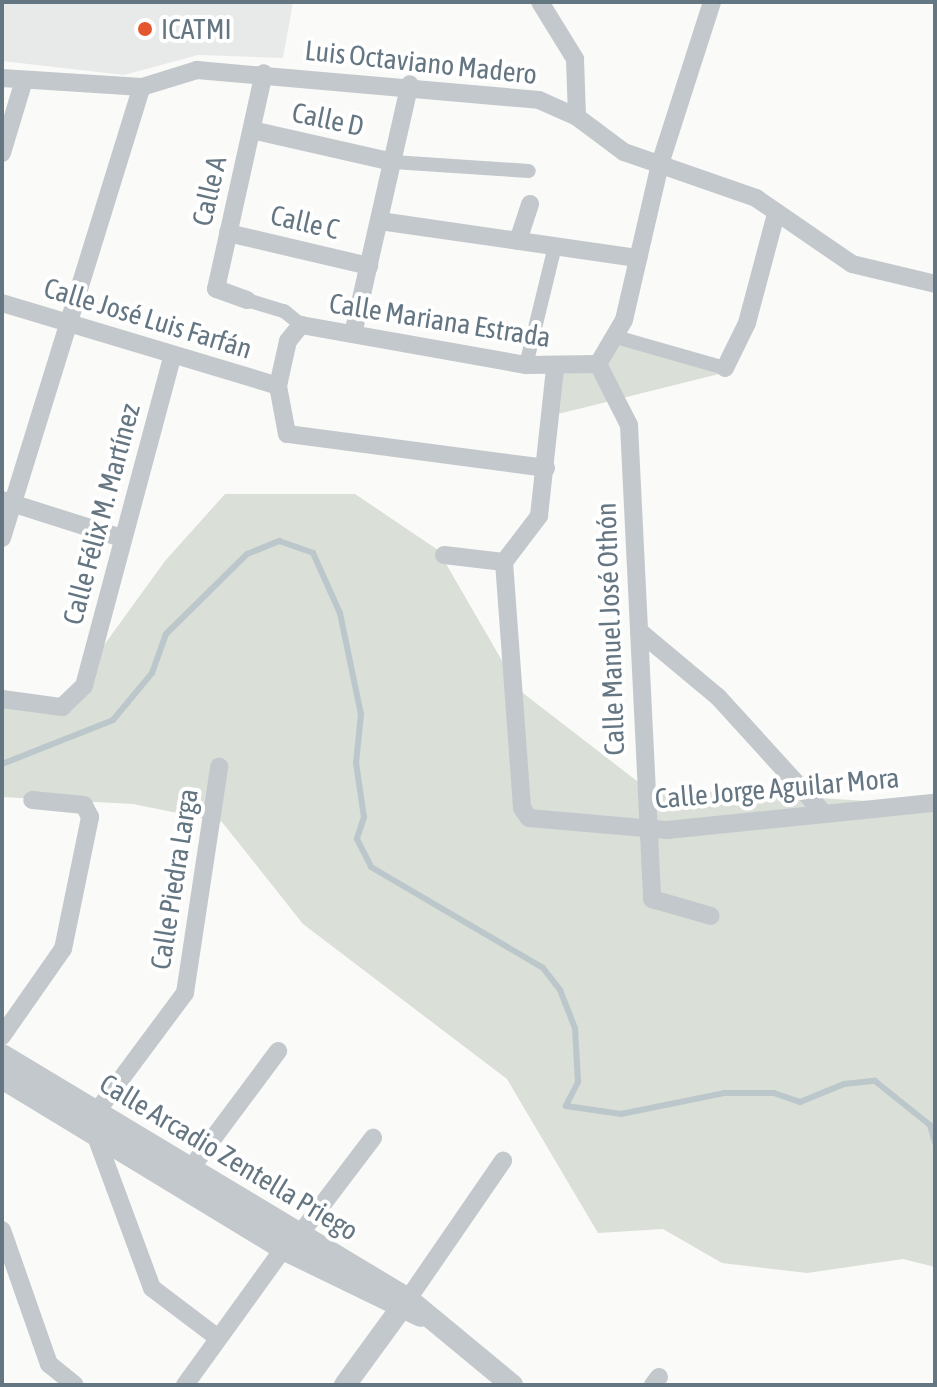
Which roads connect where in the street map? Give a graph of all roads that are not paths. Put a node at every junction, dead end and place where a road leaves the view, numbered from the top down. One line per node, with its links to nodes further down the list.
1 (540, 2): 8 (street)
2 (712, 2): 12 (street)
3 (264, 73): 6 (street, Luis Octaviano Madero); 7 (street, Luis Octaviano Madero); 9 (street, Calle A)
4 (2, 78): 5 (street, Luis Octaviano Madero)
5 (24, 80): 7 (street, Luis Octaviano Madero); 10 (street)
6 (410, 84): 8 (street, Luis Octaviano Madero); 11 (street)
7 (142, 87): 25 (street)
8 (577, 117): 12 (street, Luis Octaviano Madero)
9 (252, 130): 11 (street, Calle D); 17 (street, Calle A)
10 (2, 153)
11 (393, 162): 13 (street); 16 (street)
12 (660, 164): 15 (street, Luis Octaviano Madero); 20 (street)
13 (529, 171)
14 (530, 204): 18 (street)
15 (776, 214): 22 (street, Luis Octaviano Madero); 33 (street)
16 (380, 221): 18 (street); 21 (street)
17 (228, 233): 21 (street, Calle C); 23 (street, Calle A)
18 (518, 241): 19 (street)
19 (555, 246): 20 (street); 31 (street)
20 (638, 258): 28 (street)
21 (369, 266): 27 (street)
22 (935, 284)
23 (247, 300): 26 (street)
24 (2, 303): 25 (street, Calle José Luis Farfán)
25 (66, 324): 29 (street, Calle José Luis Farfán); 36 (street)
26 (301, 325): 27 (street, Calle Mariana Estrada); 34 (street)
27 (353, 334): 31 (street, Calle Mariana Estrada)
28 (616, 337): 30 (street); 33 (street)
29 (172, 358): 34 (street, Calle José Luis Farfán); 38 (street, Calle Félix M. Martínez)
30 (598, 364): 32 (street, Calle Mariana Estrada); 41 (street, Calle Manuel José Othón)
31 (526, 365): 32 (street, Calle Mariana Estrada)
32 (555, 368): 35 (street)
33 (725, 368)
34 (278, 386): 35 (street)
35 (546, 468): 40 (street)
36 (6, 502): 37 (street); 38 (street)
37 (2, 538)
38 (122, 538): 42 (street, Calle Félix M. Martínez)
39 (444, 555): 40 (street)
40 (504, 562): 47 (street, Calle Jorge Aguilar Mora)
41 (639, 631): 46 (street); 47 (street, Calle Manuel José Othón)
42 (2, 699)
43 (219, 767): 53 (street, Calle Piedra Larga)
44 (32, 800): 49 (street)
45 (935, 803): 46 (street, Calle Jorge Aguilar Mora)
46 (821, 810): 47 (street, Calle Jorge Aguilar Mora)
47 (647, 828): 48 (street, Calle Manuel José Othón)
48 (711, 916)
49 (2, 1036)
50 (278, 1051): 56 (street)
51 (2, 1055): 53 (street, Calle Arcadio Zentella Priego)
52 (2, 1078): 53 (street, Calle Arcadio Zentella Priego)
53 (95, 1124): 56 (street, Calle Arcadio Zentella Priego); 60 (street)
54 (373, 1138): 58 (street)
55 (503, 1161): 59 (street)
56 (184, 1177): 58 (street, Calle Arcadio Zentella Priego)
57 (2, 1230): 62 (street)
58 (292, 1242): 59 (street, Calle Arcadio Zentella Priego); 60 (street)
59 (410, 1309): 61 (street, Calle Arcadio Zentella Priego); 64 (street)
60 (218, 1338): 63 (street)
61 (508, 1384)
62 (75, 1385)
63 (185, 1385)
64 (345, 1385)

